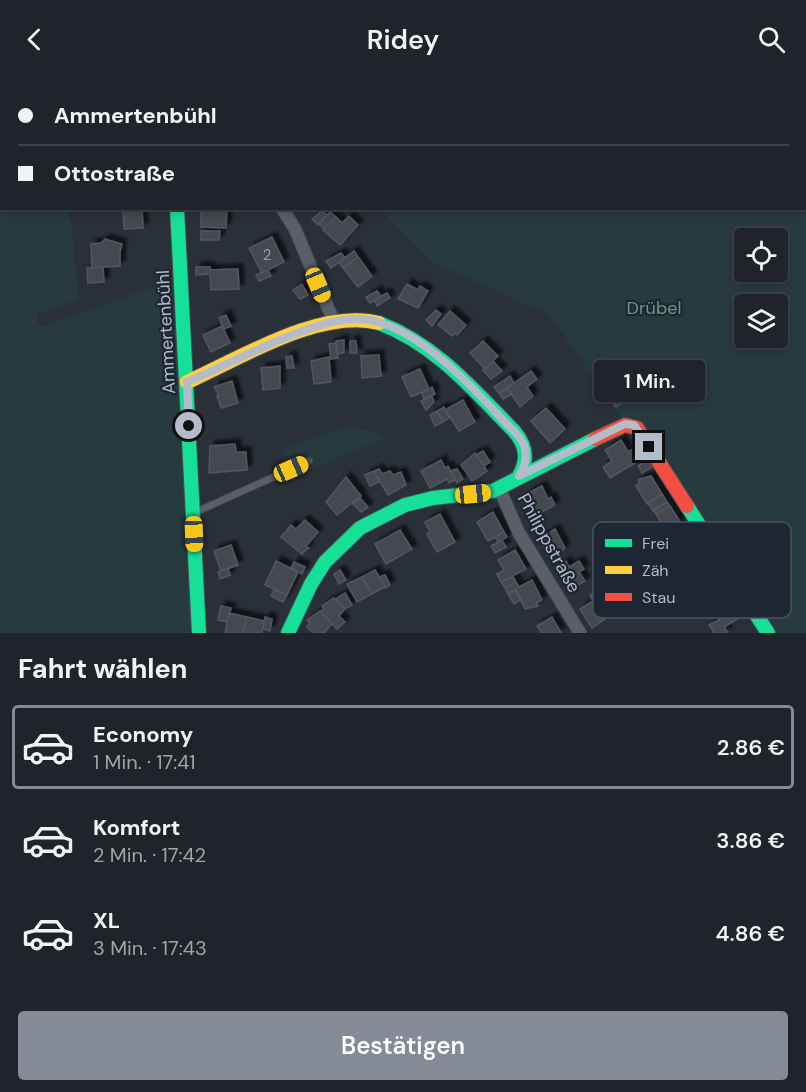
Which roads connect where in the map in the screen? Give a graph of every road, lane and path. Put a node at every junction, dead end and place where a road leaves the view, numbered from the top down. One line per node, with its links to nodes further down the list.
1 (177, 210): 4 (street, Ammertenbühl)
2 (283, 210): 3 (street)
3 (334, 322): 4 (street, Philippstraße); 6 (street, Philippstraße)
4 (187, 382): 8 (street, Ammertenbühl)
5 (309, 461): 8 (lane)
6 (519, 476): 7 (street, Philippstraße); 9 (street)
7 (499, 488): 12 (street); 13 (street, Philippstraße)
8 (193, 513): 11 (street, Ammertenbühl)
9 (696, 522)
10 (758, 618): 14 (street)
11 (199, 633)
12 (288, 633)
13 (580, 633)
14 (768, 633)

